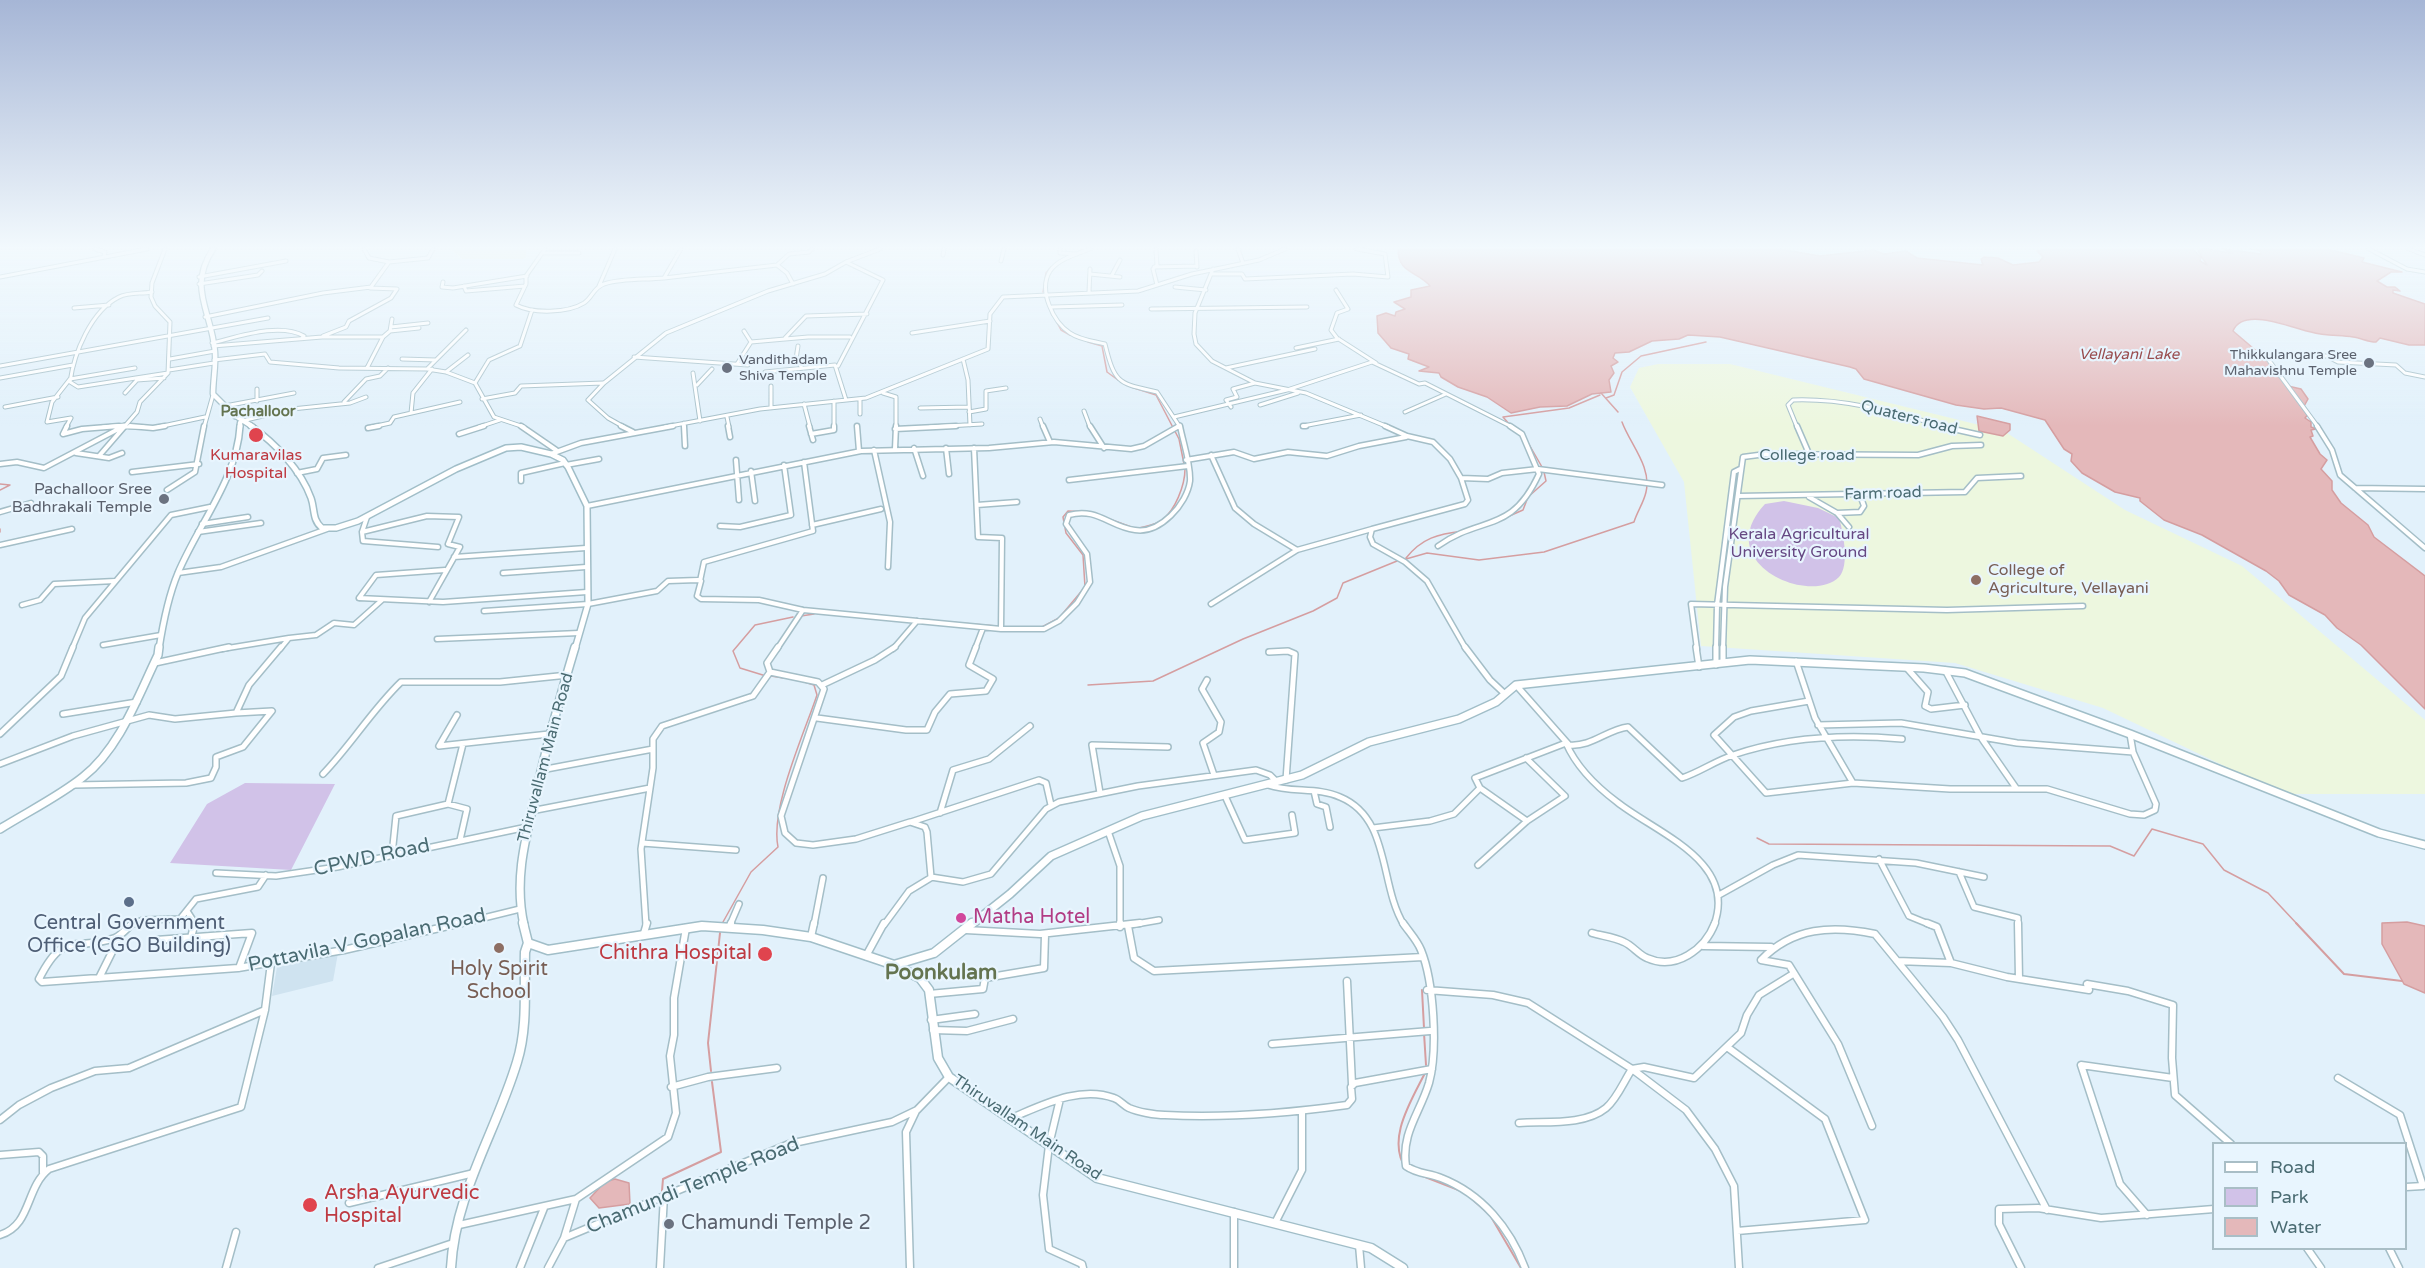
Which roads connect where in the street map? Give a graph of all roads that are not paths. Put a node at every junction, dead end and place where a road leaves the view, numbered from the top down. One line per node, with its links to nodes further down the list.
1 (106, 308): 43 (street)
2 (158, 308): 31 (street)
3 (203, 308): 18 (main road)
4 (247, 308): 18 (street)
5 (372, 308): 32 (street)
6 (526, 308): 16 (street)
7 (553, 308): 16 (street)
8 (728, 308): 45 (street)
9 (870, 308): 17 (street)
10 (993, 308): 21 (street)
11 (1053, 308): 112 (street)
12 (1242, 308): 15 (street)
13 (1347, 308): 37 (street)
14 (1151, 309): 15 (street)
15 (1196, 309): 63 (street)
16 (532, 310): 74 (street)
17 (867, 314): 34 (street); 35 (street)
18 (205, 317): 24 (main road)
19 (268, 318): 24 (street)
20 (392, 319): 26 (street)
21 (990, 321): 29 (street); 49 (street)
22 (428, 323): 26 (street)
23 (419, 328): 26 (street)
24 (209, 329): 31 (street); 40 (main road)
25 (257, 329): 30 (street)
26 (391, 329): 33 (street)
27 (466, 330): 50 (street)
28 (744, 331): 38 (street)
29 (912, 333)
30 (257, 335): 36 (street); 40 (street)
31 (170, 336): 43 (street); 46 (street)
32 (322, 337): 33 (street); 36 (street)
33 (383, 337): 60 (street)
34 (850, 337): 35 (street); 58 (street)
35 (785, 338): 38 (street)
36 (302, 339): 40 (street)
37 (1339, 339): 41 (street); 53 (street)
38 (751, 342): 54 (street)
39 (798, 346): 48 (street)
40 (214, 347): 46 (street); 51 (main road)
41 (1296, 348)
42 (1315, 349): 63 (street)
43 (77, 354): 55 (street); 57 (street)
44 (468, 355): 67 (street)
45 (634, 357): 54 (street); 75 (street)
46 (170, 359): 66 (street)
47 (402, 359): 50 (street)
48 (796, 359): 52 (street); 62 (street)
49 (963, 359): 85 (street); 104 (street)
50 (436, 360): 64 (street)
51 (214, 361): 60 (street); 66 (street); 87 (main road)
52 (769, 362)
53 (1376, 363): 81 (street); 86 (street)
54 (737, 364): 56 (street)
55 (73, 365): 71 (street); 73 (street)
56 (748, 365)
57 (0, 366)
58 (838, 366): 62 (street); 93 (street)
59 (135, 368): 73 (street)
60 (367, 368): 61 (street)
61 (388, 368): 64 (street); 96 (street)
62 (802, 368): 68 (street)
63 (1226, 368): 76 (street)
64 (429, 369): 67 (street); 107 (street)
65 (712, 369): 77 (street)
66 (169, 371): 72 (street); 73 (street)
67 (446, 372): 74 (street)
68 (765, 372)
69 (693, 373): 77 (street)
70 (2425, 377): 172 (street)
71 (0, 378)
72 (164, 378): 83 (street); 119 (street)
73 (70, 379): 88 (street)
74 (475, 383): 90 (street)
75 (604, 383): 90 (street); 126 (street)
76 (1255, 383): 81 (street); 98 (street)
77 (698, 385): 115 (street)
78 (771, 386): 102 (street)
79 (1006, 388): 104 (street)
80 (257, 389): 92 (street)
81 (1287, 390): 82 (street); 98 (street)
82 (1301, 392): 99 (street); 109 (street)
83 (125, 393)
84 (294, 393): 92 (street)
85 (881, 393): 91 (street); 125 (street)
86 (1446, 394): 106 (street); 159 (street)
87 (213, 395): 100 (main road); 110 (street)
88 (57, 397): 101 (street); 119 (street)
89 (366, 397): 96 (street)
90 (482, 399): 114 (street)
91 (860, 399): 93 (street); 108 (street)
92 (257, 400): 100 (street)
93 (846, 400): 94 (street)
94 (834, 401): 97 (street); 128 (street)
95 (460, 402): 107 (street)
96 (344, 403): 116 (street)
97 (804, 404): 102 (street); 128 (street)
98 (1230, 405): 112 (street)
99 (1260, 405)
100 (225, 406): 116 (main road)
101 (5, 407)
102 (771, 408): 111 (street)
103 (920, 408): 104 (street)
104 (969, 410): 120 (street)
105 (1084, 411): 139 (street)
106 (1405, 412)
107 (411, 413): 124 (street)
108 (860, 414)
109 (1360, 415): 123 (street); 130 (street)
110 (205, 417): 119 (street); 155 (street)
111 (727, 417): 115 (street); 131 (street)
112 (1174, 417): 121 (street)
113 (1040, 419): 133 (street)
114 (500, 420): 127 (street); 142 (street)
115 (699, 421): 117 (street)
116 (243, 422): 163 (main road); 184 (main road)
117 (684, 423): 126 (street); 135 (street)
118 (982, 424): 120 (street)
119 (125, 425): 144 (street); 148 (street)
120 (970, 425): 125 (street)
121 (1180, 425): 139 (street); 151 (street)
122 (857, 426): 143 (street)
123 (1303, 426)
124 (368, 428)
125 (895, 429): 140 (street)
126 (634, 433): 142 (street)
127 (459, 434)
128 (811, 434): 132 (street)
129 (1980, 435): 149 (street, Quaters road)
130 (1410, 436): 147 (street); 168 (street)
131 (730, 437)
132 (813, 440)
133 (1050, 442): 138 (street); 139 (street)
134 (1981, 445): 149 (street, College road)
135 (685, 446)
136 (914, 448): 137 (street); 140 (street); 166 (street)
137 (946, 448): 138 (street); 165 (street)
138 (974, 448): 182 (street)
139 (1104, 448)
140 (895, 449): 141 (street)
141 (874, 450): 143 (street); 208 (street)
142 (553, 452): 156 (main road, Thiruvallam Main Road); 189 (main road, Thiruvallam Main Road)
143 (859, 452): 153 (street)
144 (76, 453): 148 (street); 154 (street)
145 (122, 453): 148 (street)
146 (346, 455): 163 (street)
147 (1211, 455): 151 (street); 205 (street)
148 (99, 456)
149 (1810, 456): 160 (street, College road)
150 (599, 459): 156 (street)
151 (1186, 459): 158 (street)
152 (736, 460): 164 (street)
153 (804, 462): 157 (street); 192 (street)
154 (0, 464)
155 (199, 464): 162 (street); 174 (street)
156 (565, 464): 170 (street); 183 (main road, Thiruvallam Main Road)
157 (784, 465): 161 (street); 193 (street)
158 (1188, 466): 169 (street); 227 (street)
159 (1538, 469): 168 (street); 171 (street); 201 (street)
160 (1740, 469): 176 (street, College road); 219 (street)
161 (751, 471): 164 (street); 179 (street)
162 (132, 472)
163 (297, 473): 196 (main road)
164 (737, 474): 178 (street); 183 (street)
165 (949, 474)
166 (923, 476)
167 (2021, 477): 175 (street, Farm road)
168 (1461, 478): 197 (street)
169 (1069, 480)
170 (521, 481)
171 (1662, 484)
172 (2355, 488): 173 (street); 204 (street)
173 (2425, 489)
174 (167, 490)
175 (1860, 495): 177 (street, Farm road); 187 (street)
176 (1738, 496): 177 (street, Farm road); 220 (street, College road)
177 (1807, 496): 187 (street)
178 (739, 500)
179 (755, 501)
180 (1017, 502): 182 (street)
181 (31, 503): 186 (street)
182 (977, 505): 227 (street)
183 (587, 506): 203 (main road, Thiruvallam Main Road)
184 (210, 507): 191 (main road); 213 (street)
185 (881, 509): 192 (street)
186 (0, 512)
187 (1837, 513): 194 (street)
188 (248, 517): 191 (street)
189 (368, 517): 196 (main road, Thiruvallam Main Road); 199 (street)
190 (261, 523): 198 (street)
191 (202, 524): 198 (main road)
192 (812, 525): 212 (street)
193 (720, 526)
194 (1849, 527)
195 (72, 529): 200 (street)
196 (328, 529): 210 (street)
197 (1372, 529): 205 (street); 245 (street)
198 (198, 532): 210 (main road)
199 (362, 532): 202 (street); 206 (street)
200 (0, 545)
201 (1438, 546)
202 (438, 547)
203 (586, 548): 206 (street); 207 (main road, Thiruvallam Main Road)
204 (2425, 548)
205 (1297, 550): 218 (street)
206 (454, 557): 209 (street)
207 (586, 567): 211 (street); 214 (main road, Thiruvallam Main Road)
208 (888, 567)
209 (446, 570): 215 (street); 216 (street)
210 (178, 573): 229 (main road)
211 (503, 573)
212 (700, 580): 217 (street); 223 (street)
213 (115, 581): 221 (street); 256 (street)
214 (587, 592): 216 (street); 217 (main road, Thiruvallam Main Road)
215 (382, 600): 216 (street); 230 (street)
216 (429, 602)
217 (588, 604): 224 (street); 228 (main road, Thiruvallam Main Road)
218 (1211, 604)
219 (1717, 604): 220 (street); 236 (street); 237 (street)
220 (1724, 604): 222 (street); 236 (street, College road)
221 (22, 605)
222 (2083, 606)
223 (803, 610): 225 (street); 240 (street)
224 (484, 611)
225 (917, 621): 226 (street); 243 (street)
226 (983, 628): 227 (street); 252 (street)
227 (1001, 630)
228 (579, 633): 231 (street); 241 (main road, Thiruvallam Main Road)
229 (161, 635): 232 (street); 235 (main road)
230 (289, 638): 235 (street); 249 (street)
231 (437, 639)
232 (103, 645)
233 (1269, 652): 273 (street)
234 (1796, 661): 236 (main road); 238 (main road); 246 (street)
235 (155, 663): 247 (main road)
236 (1719, 665): 237 (main road)
237 (1699, 667): 244 (main road)
238 (1906, 667): 239 (main road); 248 (street)
239 (1945, 670): 248 (street); 258 (main road)
240 (770, 672): 243 (street); 265 (street)
241 (568, 675): 257 (main road, Thiruvallam Main Road); 271 (street)
242 (1207, 680): 272 (street)
243 (822, 685): 252 (street)
244 (1516, 685): 245 (main road); 262 (street)
245 (1505, 694): 273 (main road)
246 (1809, 701): 254 (street); 267 (street)
247 (136, 702): 250 (street); 253 (main road)
248 (1965, 705): 259 (street)
249 (236, 713): 253 (street); 276 (street)
250 (63, 714)
251 (457, 715): 263 (street)
252 (817, 718): 290 (street)
253 (128, 720): 269 (street); 276 (main road)
254 (1818, 725): 259 (street); 260 (street)
255 (1030, 726): 287 (street)
256 (0, 734)
257 (549, 734): 263 (street); 270 (main road, Thiruvallam Main Road)
258 (2130, 734): 266 (street); 298 (main road)
259 (1980, 736): 266 (street); 280 (street)
260 (1827, 739): 261 (street); 267 (street); 275 (street)
261 (1902, 739)
262 (1566, 743): 267 (street); 268 (street); 309 (street)
263 (463, 744): 284 (street)
264 (1168, 747): 282 (street)
265 (653, 749): 270 (street); 278 (street)
266 (2133, 752): 280 (street)
267 (1732, 756): 275 (street)
268 (1526, 758): 279 (street); 289 (street)
269 (0, 764)
270 (540, 770): 286 (main road, Thiruvallam Main Road)
271 (323, 774)
272 (1214, 775): 274 (street); 282 (street)
273 (1286, 780): 274 (main road)
274 (1277, 782): 277 (main road)
275 (1852, 783): 280 (street)
276 (71, 785): 294 (main road)
277 (1268, 785): 281 (street); 283 (main road)
278 (650, 788): 286 (street); 297 (street)
279 (1480, 788): 289 (street); 293 (street)
280 (2016, 788)
281 (1314, 791): 292 (street); 293 (street)
282 (1100, 793): 285 (street)
283 (1225, 796): 288 (street); 295 (main road)
284 (448, 804): 296 (street); 300 (street)
285 (1051, 805): 287 (street); 306 (street)
286 (531, 811): 291 (main road, Thiruvallam Main Road)
287 (940, 813): 290 (street)
288 (1292, 815)
289 (1527, 821): 302 (street)
290 (910, 822): 306 (street)
291 (527, 827): 296 (street, CPWD Road); 311 (main road, Thiruvallam Main Road)
292 (1330, 827)
293 (1373, 828): 330 (street)
294 (0, 829)
295 (1108, 831): 315 (street); 318 (main road)
296 (460, 840): 300 (street, CPWD Road)
297 (642, 843): 299 (street); 319 (street)
298 (2425, 846)
299 (736, 850)
300 (392, 855): 305 (street, CPWD Road)
301 (1879, 860): 303 (street); 309 (street); 333 (street)
302 (1478, 865)
303 (1959, 872): 307 (street); 338 (street)
304 (216, 873): 305 (street, CPWD Road)
305 (266, 875): 312 (street)
306 (932, 877): 329 (street)
307 (1984, 877)
308 (823, 878): 324 (street)
309 (1719, 895): 327 (street)
310 (739, 904): 317 (street)
311 (520, 909): 326 (main road, Thiruvallam Main Road); 332 (street, Pottavila V Gopalan Road)
312 (188, 911): 322 (street); 323 (street)
313 (1159, 920): 314 (street)
314 (1128, 926): 315 (street); 330 (street)
315 (1120, 927): 321 (street)
316 (686, 928): 317 (main road); 319 (main road); 358 (street, Chamundi Temple Road)
317 (729, 928): 324 (main road)
318 (966, 930): 321 (street); 334 (main road)
319 (644, 933): 326 (main road)
320 (1592, 933): 327 (street)
321 (1045, 935): 341 (street)
322 (121, 936): 337 (street); 337 (street, Pottavila V Gopalan Road)
323 (191, 937): 325 (street); 335 (street)
324 (811, 937): 329 (main road)
325 (156, 940)
326 (528, 943): 370 (main road)
327 (1703, 946): 328 (street)
328 (1771, 947): 331 (street); 336 (street)
329 (866, 956): 334 (main road)
330 (1423, 957): 340 (street)
331 (1897, 961): 333 (street); 377 (street)
332 (271, 963): 335 (street, Pottavila V Gopalan Road); 342 (street)
333 (1951, 963): 338 (street)
334 (894, 965): 341 (main road)
335 (239, 968): 337 (street, Pottavila V Gopalan Road)
336 (1793, 974): 350 (street); 365 (street)
337 (99, 978)
338 (2019, 979): 355 (street)
339 (1347, 981): 348 (street)
340 (1428, 990): 347 (street); 353 (street)
341 (929, 994): 345 (main road, Thiruvallam Main Road)
342 (265, 1010): 363 (street); 369 (street)
343 (975, 1014): 345 (street)
344 (1013, 1019): 346 (street)
345 (931, 1020): 346 (main road, Thiruvallam Main Road)
346 (933, 1030): 354 (main road, Thiruvallam Main Road)
347 (1430, 1030): 348 (street); 352 (street)
348 (1349, 1039): 349 (street); 357 (street)
349 (1272, 1044)
350 (1727, 1047): 353 (street); 382 (street)
351 (777, 1068): 358 (street)
352 (1432, 1069): 357 (street); 401 (street)
353 (1632, 1069): 364 (street); 382 (street)
354 (949, 1077): 360 (street, Chamundi Temple Road); 362 (main road, Thiruvallam Main Road)
355 (2174, 1078): 366 (street); 379 (street)
356 (2338, 1078): 371 (street)
357 (1352, 1084): 361 (street)
358 (671, 1088): 373 (street, Chamundi Temple Road)
359 (1060, 1099): 361 (street); 362 (street); 367 (street)
360 (917, 1110): 372 (street, Chamundi Temple Road); 396 (street)
361 (1302, 1112): 380 (street)
362 (1010, 1119): 367 (main road, Thiruvallam Main Road)
363 (0, 1120)
364 (1519, 1123)
365 (1872, 1126)
366 (2231, 1142)
367 (1049, 1145): 378 (main road, Thiruvallam Main Road); 397 (street)
368 (0, 1155): 369 (street)
369 (43, 1173): 384 (street)
370 (474, 1173): 374 (street); 381 (main road)
371 (2407, 1187)
372 (664, 1196): 385 (street, Chamundi Temple Road); 395 (street)
373 (576, 1199): 375 (street, Chamundi Temple Road); 385 (street)
374 (349, 1203)
375 (544, 1208): 381 (street, Chamundi Temple Road); 393 (street)
376 (2212, 1209): 379 (street)
377 (2047, 1210): 379 (street); 403 (street)
378 (1234, 1212): 380 (main road, Thiruvallam Main Road); 398 (street)
379 (2147, 1215)
380 (1275, 1222): 387 (main road, Thiruvallam Main Road)
381 (456, 1226): 386 (main road)
382 (1737, 1231): 402 (street)
383 (236, 1232): 390 (street)
384 (0, 1235)
385 (564, 1238): 394 (street)
386 (450, 1244): 391 (street); 392 (main road)
387 (1359, 1245): 399 (street); 400 (main road, Thiruvallam Main Road)
388 (2308, 1250): 404 (street)
389 (2391, 1250): 405 (street)
390 (226, 1268)
391 (378, 1268)
392 (451, 1268)
393 (520, 1268)
394 (548, 1268)
395 (660, 1268)
396 (910, 1268)
397 (1083, 1268)
398 (1234, 1268)
399 (1360, 1268)
400 (1403, 1268)
401 (1525, 1268)
402 (1739, 1268)
403 (2021, 1268)
404 (2321, 1268)
405 (2399, 1268)

